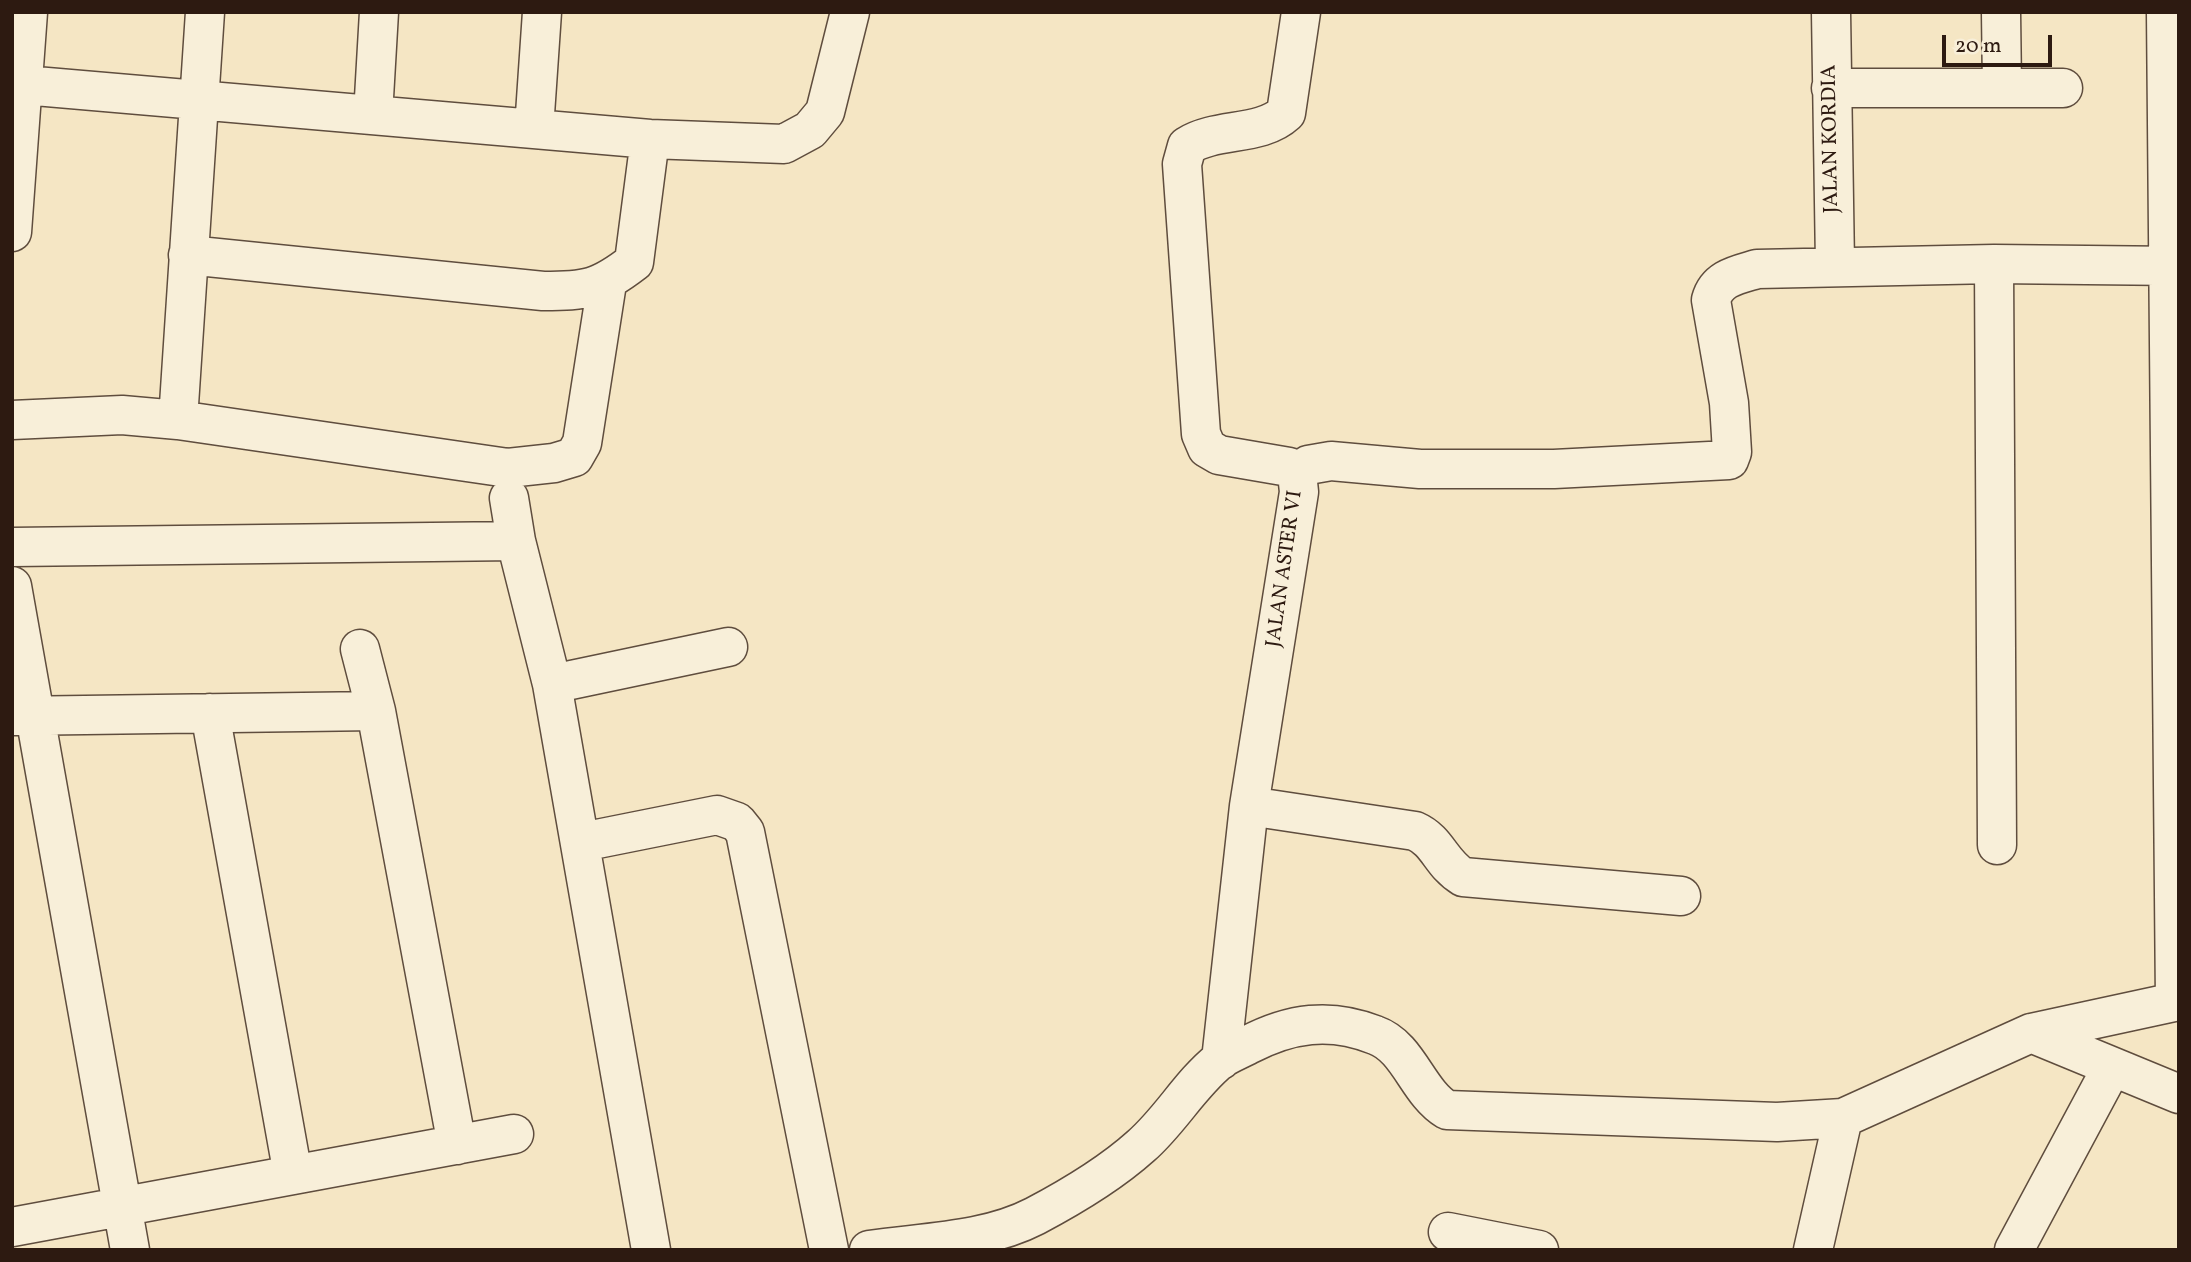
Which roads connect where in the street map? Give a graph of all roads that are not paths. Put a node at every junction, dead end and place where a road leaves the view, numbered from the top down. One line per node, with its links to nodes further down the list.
1 (28, 12): 10 (street)
2 (205, 12): 14 (street)
3 (379, 12): 15 (street)
4 (542, 12): 16 (street)
5 (850, 12): 17 (street)
6 (1301, 12): 26 (street, JALAN ASTER VI)
7 (1831, 12): 11 (street, JALAN KORDIA)
8 (2001, 12): 12 (street)
9 (2166, 12): 22 (street)
10 (18, 84): 14 (street); 18 (street)
11 (1831, 88): 12 (street); 21 (street, JALAN KORDIA)
12 (2002, 88): 13 (street)
13 (2063, 88)
14 (198, 100): 15 (street); 19 (street)
15 (373, 115): 16 (street)
16 (534, 129): 17 (street)
17 (650, 138): 23 (street)
18 (12, 232)
19 (188, 255): 23 (street); 25 (street)
20 (1994, 264): 21 (street); 22 (street); 39 (street)
21 (1835, 265): 26 (street)
22 (2173, 266): 41 (street)
23 (607, 283): 25 (street)
24 (12, 420): 25 (street)
25 (178, 420)
26 (1297, 473): 37 (street, JALAN ASTER VI)
27 (509, 498): 28 (street)
28 (516, 541): 29 (street); 33 (street)
29 (12, 547)
30 (12, 586): 36 (street)
31 (728, 647): 33 (street)
32 (360, 649): 34 (street)
33 (552, 684): 38 (street)
34 (376, 711): 35 (street); 48 (street)
35 (210, 713): 36 (street); 49 (street)
36 (24, 716): 50 (street)
37 (1249, 806): 40 (street); 43 (street, JALAN ASTER VI)
38 (582, 842): 54 (street); 55 (street)
39 (1997, 845)
40 (1681, 895)
41 (2177, 1001): 42 (street)
42 (2031, 1033): 44 (street); 46 (street)
43 (1221, 1060): 46 (street); 56 (street)
44 (2112, 1067): 45 (street); 59 (street)
45 (2179, 1094)
46 (1843, 1118): 58 (street)
47 (514, 1134): 48 (street)
48 (457, 1145): 49 (street)
49 (293, 1175): 50 (street)
50 (122, 1206): 51 (street); 53 (street)
51 (12, 1227)
52 (1448, 1233): 57 (street)
53 (130, 1250)
54 (651, 1250)
55 (829, 1250)
56 (869, 1250)
57 (1539, 1250)
58 (1813, 1250)
59 (2014, 1250)

